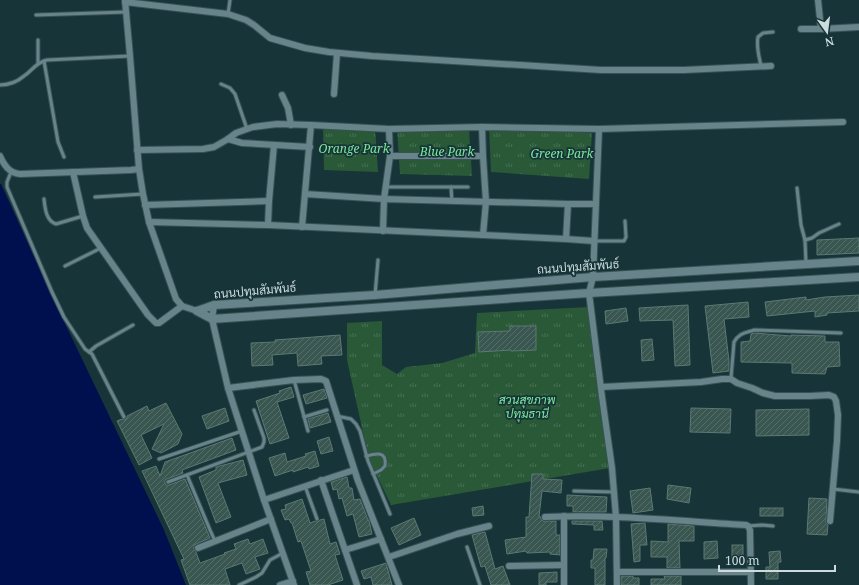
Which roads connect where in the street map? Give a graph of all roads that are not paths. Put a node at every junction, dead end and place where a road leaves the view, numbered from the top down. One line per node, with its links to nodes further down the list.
1 (230, 0): 5 (lane)
2 (818, 0): 9 (street)
3 (125, 1): 4 (street); 5 (street)
4 (126, 12): 6 (lane); 13 (street)
5 (228, 14): 12 (street)
6 (36, 15)
7 (859, 27): 9 (street)
8 (801, 29): 9 (street)
9 (821, 29)
10 (773, 32): 16 (lane)
11 (38, 40): 15 (lane)
12 (337, 53): 16 (street); 20 (street)
13 (130, 56): 14 (lane); 32 (street)
14 (44, 61): 15 (lane); 36 (lane)
15 (38, 63): 19 (lane)
16 (761, 66): 17 (street)
17 (771, 66)
18 (221, 84): 26 (lane)
19 (0, 85)
20 (334, 94)
21 (282, 95): 23 (street)
22 (843, 122): 28 (street)
23 (291, 125): 24 (street); 26 (street)
24 (311, 125): 27 (street); 31 (street)
25 (482, 128): 27 (street); 28 (street); 35 (street)
26 (247, 129): 29 (street)
27 (389, 129): 34 (street)
28 (599, 129): 54 (street)
29 (228, 139): 30 (street); 32 (street)
30 (274, 145): 31 (street); 49 (street)
31 (310, 147): 45 (street)
32 (137, 150): 37 (street)
33 (0, 156): 38 (street)
34 (390, 156): 35 (street); 40 (street)
35 (483, 156): 51 (street)
36 (64, 157)
37 (139, 169): 39 (street); 44 (street)
38 (11, 172): 39 (street); 81 (lane)
39 (73, 172): 55 (street)
40 (386, 187): 41 (lane); 48 (street)
41 (451, 187): 42 (lane); 50 (lane)
42 (468, 187)
43 (797, 188): 64 (lane)
44 (143, 194): 46 (lane); 52 (street)
45 (305, 194): 48 (street); 60 (street)
46 (96, 197)
47 (44, 199): 55 (lane)
48 (384, 199): 50 (street); 61 (street)
49 (269, 201): 52 (street); 59 (street)
50 (452, 202): 51 (street)
51 (486, 202): 53 (street); 62 (street)
52 (145, 204): 57 (street)
53 (568, 204): 54 (street); 63 (street)
54 (596, 204): 65 (street)
55 (83, 216): 66 (street)
56 (625, 221): 65 (lane)
57 (149, 222): 59 (street); 76 (street)
58 (839, 224): 64 (lane)
59 (268, 225): 60 (street)
60 (302, 227): 61 (street)
61 (384, 231): 62 (street)
62 (483, 235): 63 (street)
63 (566, 239): 65 (street)
64 (805, 240): 69 (lane)
65 (594, 242): 71 (street)
66 (101, 248): 70 (lane); 76 (street)
67 (378, 260): 74 (lane)
68 (859, 262): 69 (street, ถนนปทุมสัมพันธ์)
69 (806, 265): 71 (street, ถนนปทุมสัมพันธ์)
70 (65, 266)
71 (593, 277): 73 (street); 74 (street, ถนนปทุมสัมพันธ์)
72 (859, 277): 73 (street, ถนนปทุมสัมพันธ์)
73 (589, 292): 78 (street, ถนนปทุมสัมพันธ์); 84 (street)
74 (375, 295): 75 (street, ถนนปทุมสัมพันธ์)
75 (214, 305): 77 (street, ถนนปทุมสัมพันธ์); 78 (street)
76 (182, 306): 77 (street)
77 (197, 311): 78 (street, ถนนปทุมสัมพันธ์)
78 (212, 319): 85 (street)
79 (133, 325): 81 (lane)
80 (841, 333): 83 (lane)
81 (89, 352): 89 (lane)
82 (294, 380): 85 (street); 88 (street); 90 (lane)
83 (731, 380): 84 (street); 102 (street)
84 (601, 387): 104 (street)
85 (228, 388): 91 (street)
86 (254, 410): 93 (lane)
87 (327, 410): 90 (lane)
88 (337, 416): 94 (lane); 96 (street)
89 (124, 417)
90 (304, 417): 92 (lane)
91 (242, 431): 93 (street); 95 (lane)
92 (308, 431)
93 (249, 452): 98 (lane); 106 (street)
94 (366, 456): 97 (lane); 97 (lane)
95 (159, 459)
96 (354, 470): 99 (street); 117 (street)
97 (373, 474): 107 (lane)
98 (187, 475): 100 (lane); 118 (lane)
99 (321, 480): 101 (street); 121 (street)
100 (168, 482)
101 (305, 486): 106 (street); 112 (lane)
102 (834, 489): 105 (lane); 113 (street)
103 (574, 491): 104 (lane)
104 (614, 492): 110 (street)
105 (859, 492)
106 (264, 500): 111 (street)
107 (390, 514)
108 (564, 516): 109 (street); 110 (street); 124 (street)
109 (545, 517)
110 (616, 517): 115 (street); 126 (street)
111 (271, 519): 118 (street); 122 (street)
112 (317, 519)
113 (830, 522)
114 (489, 526): 123 (street)
115 (748, 526): 116 (lane); 127 (street)
116 (773, 526)
117 (381, 539): 121 (street); 123 (street)
118 (215, 541): 120 (street)
119 (467, 547): 133 (lane)
120 (198, 548)
121 (345, 550): 131 (street)
122 (283, 553): 128 (street); 129 (lane)
123 (388, 557): 132 (street)
124 (564, 565): 125 (street); 134 (street)
125 (509, 566)
126 (617, 572): 127 (street); 135 (street)
127 (751, 572): 136 (street)
128 (293, 583): 130 (street)
129 (239, 585)
130 (280, 585)
131 (357, 585)
132 (399, 585)
133 (480, 585)
134 (564, 585)
135 (617, 585)
136 (751, 585)

